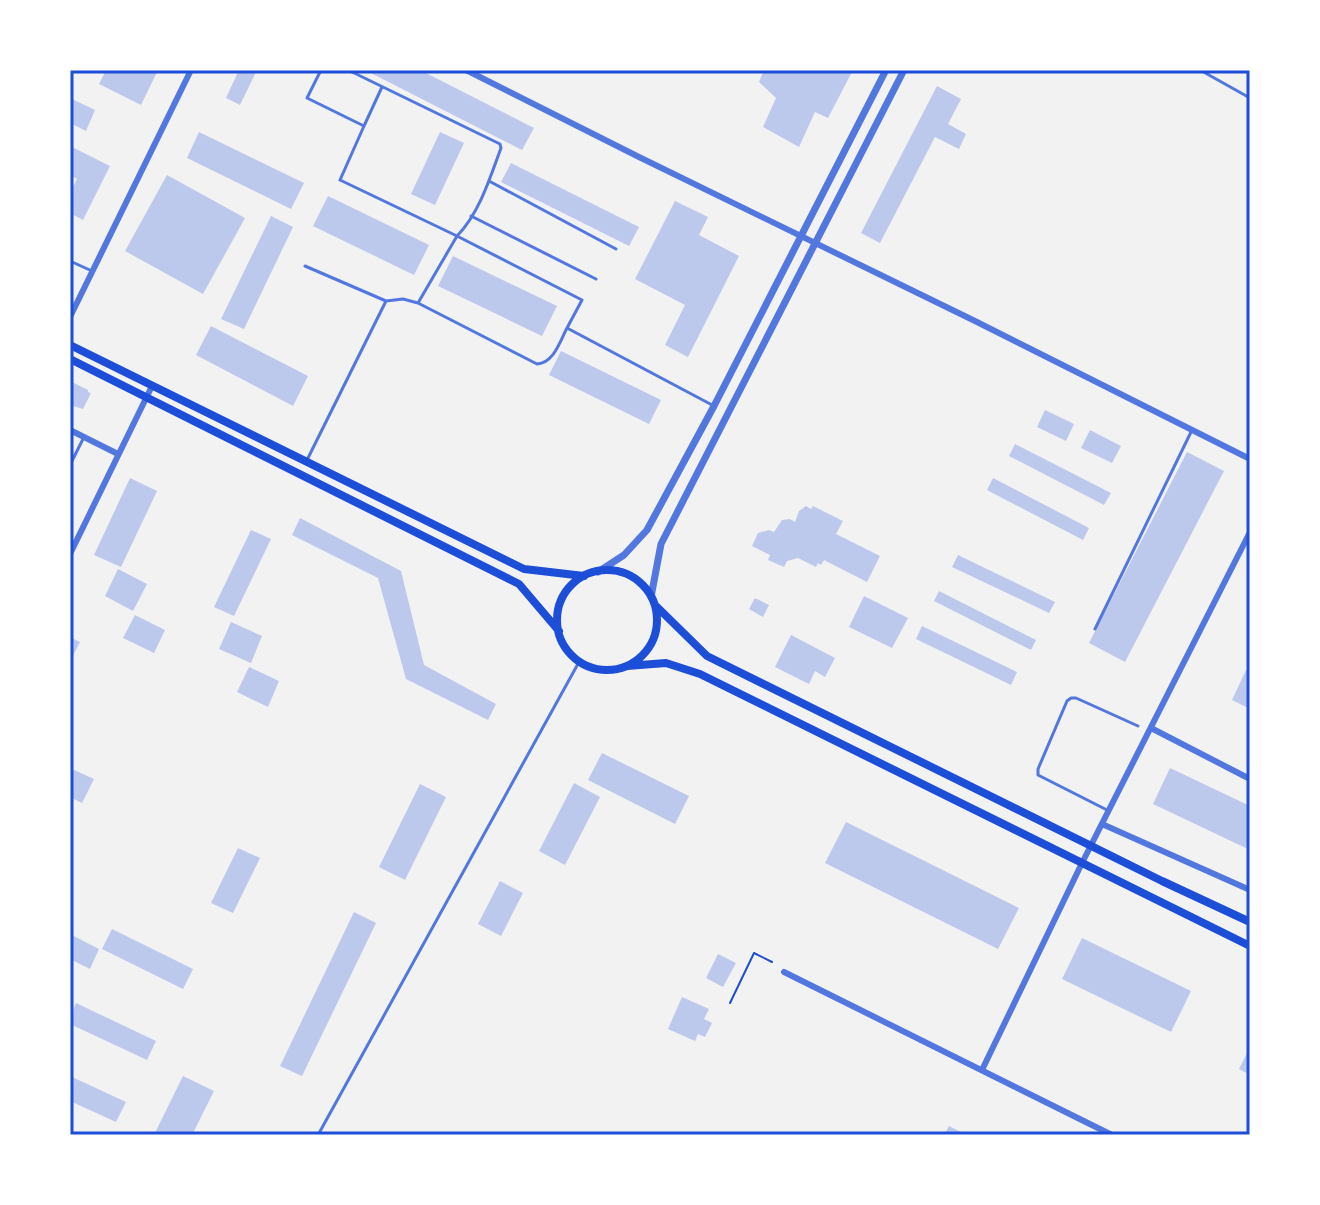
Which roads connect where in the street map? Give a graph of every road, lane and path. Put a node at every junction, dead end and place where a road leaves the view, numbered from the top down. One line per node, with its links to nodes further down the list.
1 (191, 70): 19 (street)
2 (321, 70): 10 (lane)
3 (348, 70): 8 (lane)
4 (466, 70): 14 (street)
5 (886, 70): 14 (street)
6 (904, 70): 15 (street)
7 (1200, 70): 9 (lane)
8 (382, 87): 10 (lane); 11 (lane)
9 (1250, 98)
10 (364, 126): 13 (lane)
11 (488, 180): 12 (lane); 16 (lane)
12 (471, 216): 13 (lane); 20 (lane)
13 (457, 236): 22 (lane); 24 (lane)
14 (801, 237): 15 (street); 29 (street)
15 (815, 244): 31 (street); 41 (street)
16 (616, 249)
17 (70, 261): 19 (lane)
18 (305, 266): 21 (lane)
19 (92, 271): 23 (street)
20 (596, 279)
21 (386, 301): 22 (lane); 35 (lane)
22 (418, 303): 24 (lane)
23 (70, 317)
24 (567, 328): 29 (lane)
25 (70, 345): 27 (main road)
26 (70, 359): 28 (main road)
27 (152, 386): 28 (street); 35 (main road)
28 (146, 398): 33 (street); 43 (main road)
29 (714, 406): 39 (street)
30 (70, 430): 32 (street)
31 (1192, 430): 34 (street); 42 (lane)
32 (84, 437): 33 (street); 36 (lane)
33 (118, 454): 38 (street)
34 (1250, 459)
35 (306, 462): 40 (main road)
36 (70, 465)
37 (1250, 532): 47 (street)
38 (70, 554)
39 (598, 572): 40 (main road); 41 (main road)
40 (584, 576): 43 (main road)
41 (653, 601): 45 (main road); 51 (main road)
42 (1095, 629)
43 (559, 631): 44 (main road)
44 (579, 662): 45 (main road); 60 (lane)
45 (627, 666): 52 (main road)
46 (1138, 726): 49 (lane)
47 (1151, 728): 48 (street); 49 (street)
48 (1250, 779)
49 (1109, 811): 50 (street)
50 (1102, 824): 51 (street); 53 (street)
51 (1091, 846): 52 (street); 54 (main road)
52 (1082, 863): 55 (main road); 59 (street)
53 (1250, 890)
54 (1250, 922)
55 (1250, 946)
56 (772, 962): 58 (path)
57 (784, 972): 59 (street)
58 (730, 1003)
59 (982, 1070): 61 (street)
60 (318, 1135)
61 (1112, 1135)

